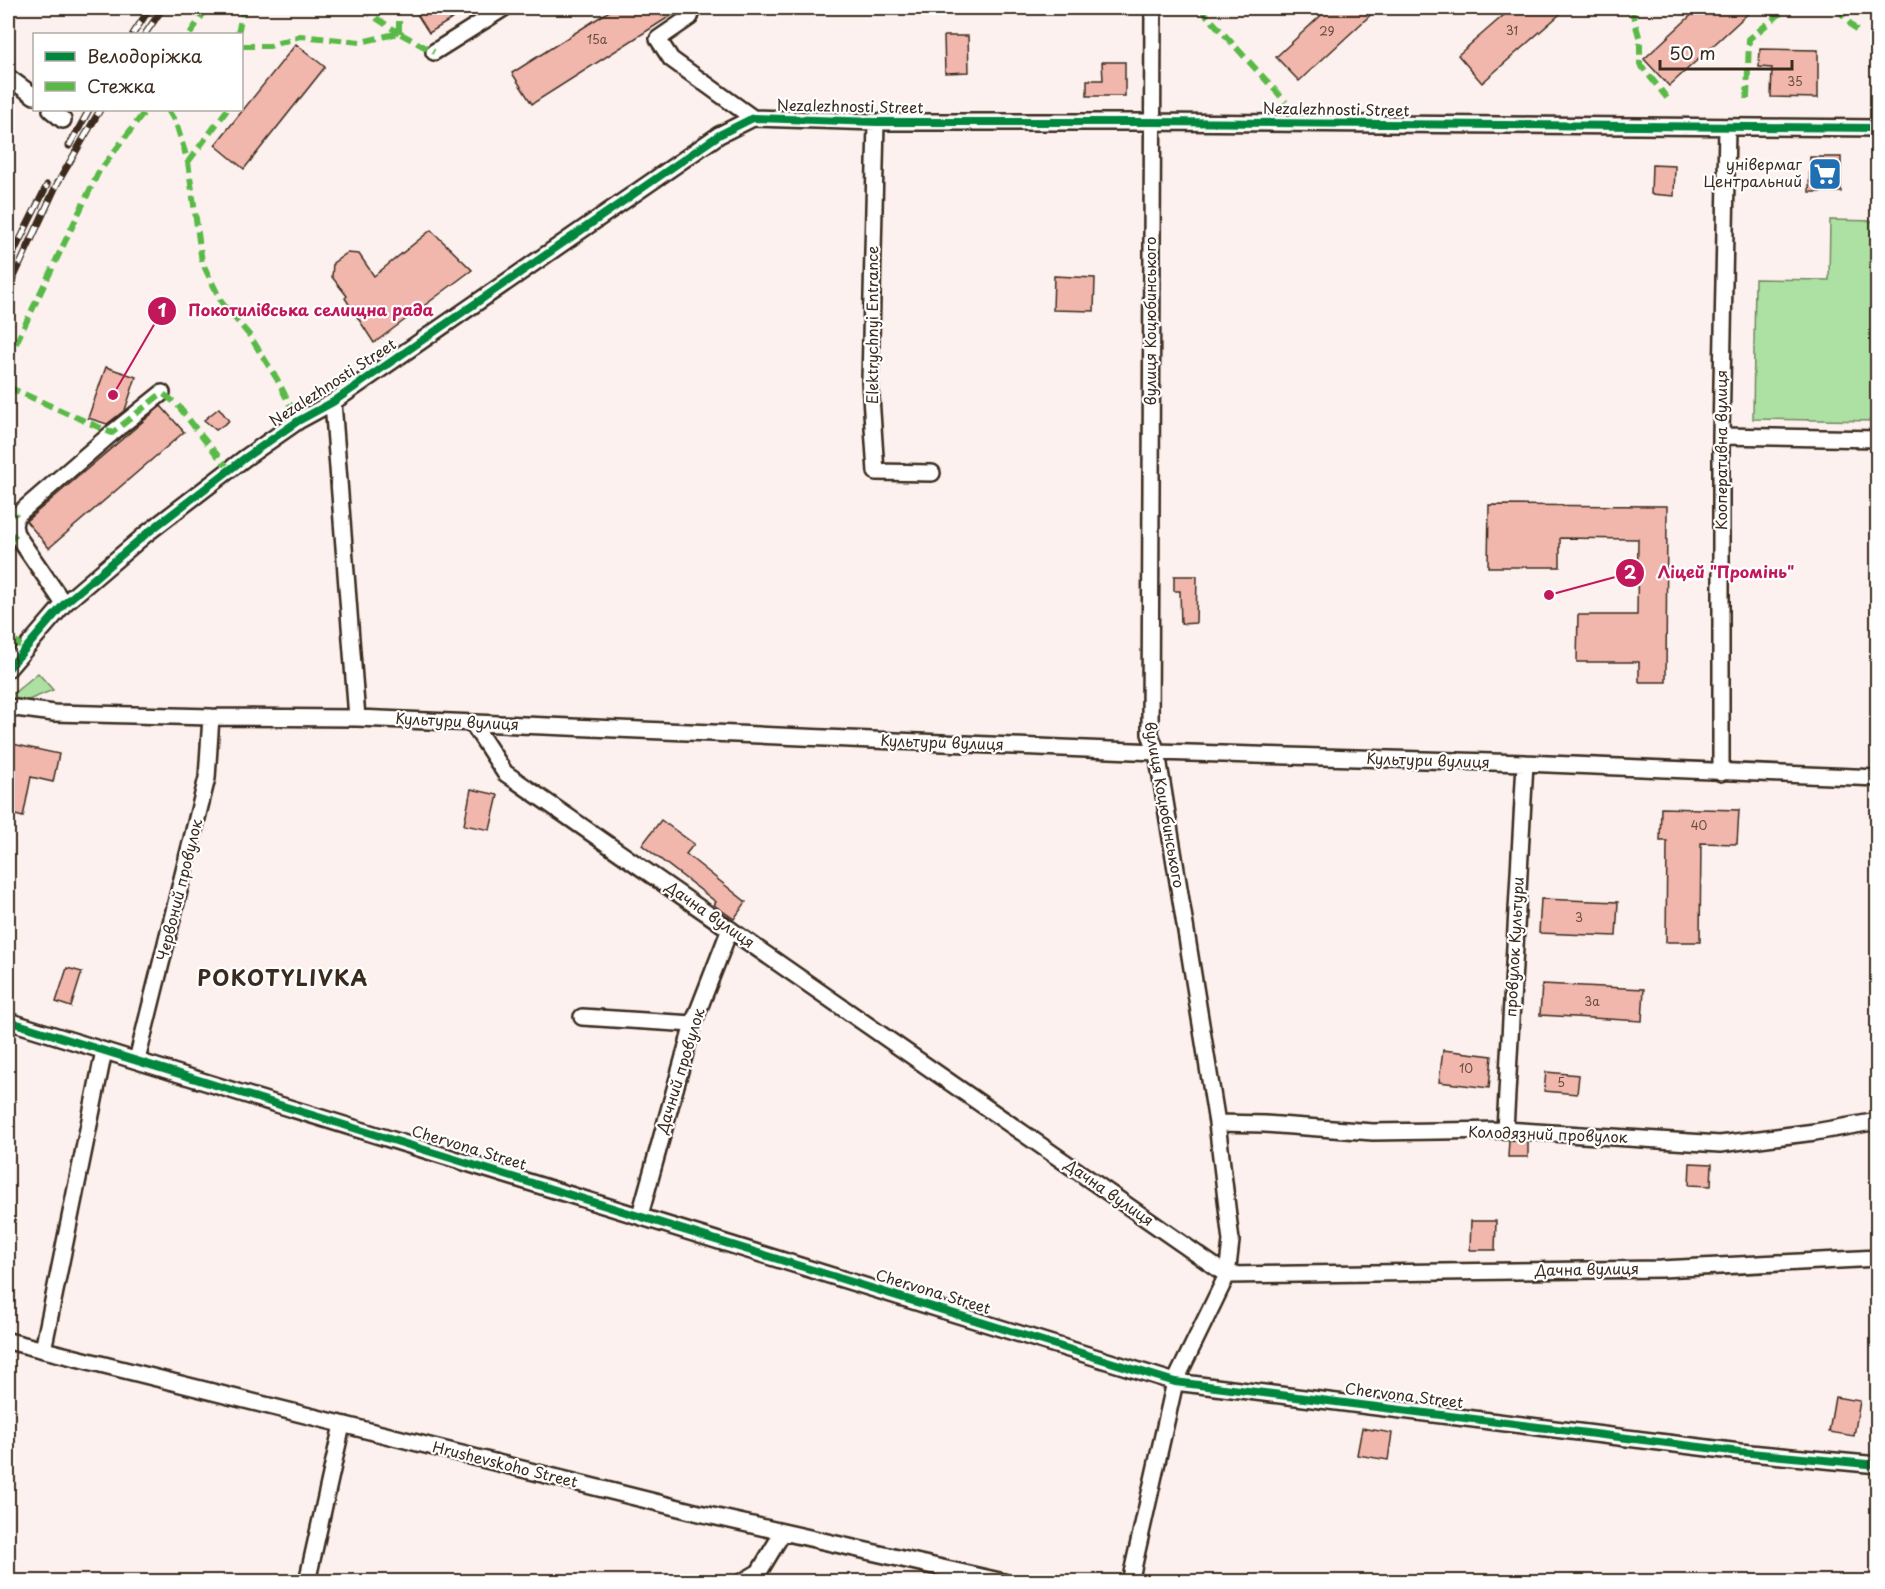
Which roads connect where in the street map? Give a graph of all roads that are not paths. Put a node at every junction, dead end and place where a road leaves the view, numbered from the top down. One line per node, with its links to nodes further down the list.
1 (504, 8): 4 (street)
2 (693, 8): 8 (street)
3 (1153, 8): 11 (street, вулиця Коцюбинського)
4 (434, 52)
5 (8, 76): 6 (street)
6 (33, 95)
7 (52, 111): 9 (street)
8 (753, 118): 10 (street, Nezalezhnosti Street); 15 (street, Nezalezhnosti Street)
9 (63, 120)
10 (876, 122): 11 (street, Nezalezhnosti Street); 18 (street, Elektrychnyi Entrance)
11 (1152, 122): 12 (street, Nezalezhnosti Street); 25 (street, вулиця Коцюбинського)
12 (1727, 128): 13 (street, Nezalezhnosti Street); 16 (street, Кооперативна вулиця)
13 (1878, 128)
14 (162, 393): 19 (street)
15 (333, 402): 19 (street, Nezalezhnosti Street); 23 (street)
16 (1721, 436): 17 (street); 27 (street, Кооперативна вулиця)
17 (1878, 439)
18 (932, 473)
19 (64, 604): 20 (street, Nezalezhnosti Street)
20 (8, 669)
21 (8, 707): 22 (street, Культури вулиця)
22 (211, 717): 23 (street, Культури вулиця); 34 (street, Червоний провулок)
23 (357, 718): 24 (street, Культури вулиця)
24 (474, 723): 25 (street, Культури вулиця); 29 (street, Дачна вулиця)
25 (1156, 752): 26 (street, Культури вулиця); 36 (street, вулиця Коцюбинського)
26 (1525, 764): 27 (street, Культури вулиця); 37 (street, провулок Культури)
27 (1721, 773): 28 (street, Культури вулиця)
28 (1878, 778)
29 (730, 929): 32 (street, Дачний провулок); 40 (street, Дачна вулиця)
30 (582, 1017): 32 (street)
31 (8, 1021): 33 (street, Chervona Street)
32 (693, 1024): 38 (street, Дачний провулок)
33 (104, 1051): 34 (street, Chervona Street); 42 (street)
34 (137, 1060): 38 (street, Chervona Street)
35 (1878, 1121): 37 (street, Колодязний провулок)
36 (1217, 1123): 37 (street, Колодязний провулок); 40 (street, вулиця Коцюбинського)
37 (1505, 1130)
38 (640, 1215): 43 (street, Chervona Street)
39 (1878, 1258): 40 (street, Дачна вулиця)
40 (1227, 1275): 43 (street, вулиця Коцюбинського)
41 (8, 1341): 42 (street, Hrushevskoho Street)
42 (44, 1350): 44 (street, Hrushevskoho Street)
43 (1175, 1382): 45 (street, Chervona Street); 50 (street, вулиця Коцюбинського)
44 (342, 1425): 46 (street, Hrushevskoho Street); 47 (street)
45 (1878, 1465)
46 (783, 1532): 48 (street); 49 (street, Hrushevskoho Street)
47 (307, 1581)
48 (742, 1581)
49 (1004, 1581)
50 (1130, 1581)

